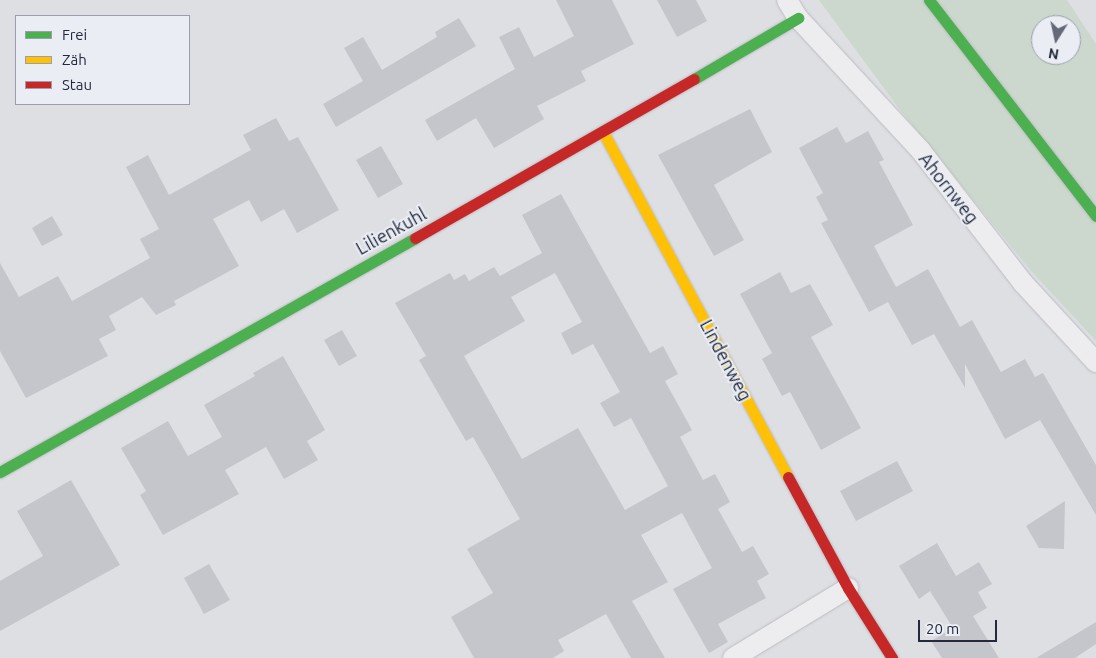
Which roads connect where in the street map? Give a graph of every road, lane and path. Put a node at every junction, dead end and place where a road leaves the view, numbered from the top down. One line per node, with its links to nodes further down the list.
1 (787, 0): 3 (street, Ahornweg)
2 (929, 0): 5 (street)
3 (798, 18): 4 (street, Lilienkuhl); 6 (street, Ahornweg)
4 (603, 132): 7 (street, Lilienkuhl); 8 (street, Lindenweg)
5 (1096, 216)
6 (1096, 362)
7 (0, 472)
8 (848, 588): 9 (street); 10 (street, Lindenweg)
9 (732, 658)
10 (892, 658)

